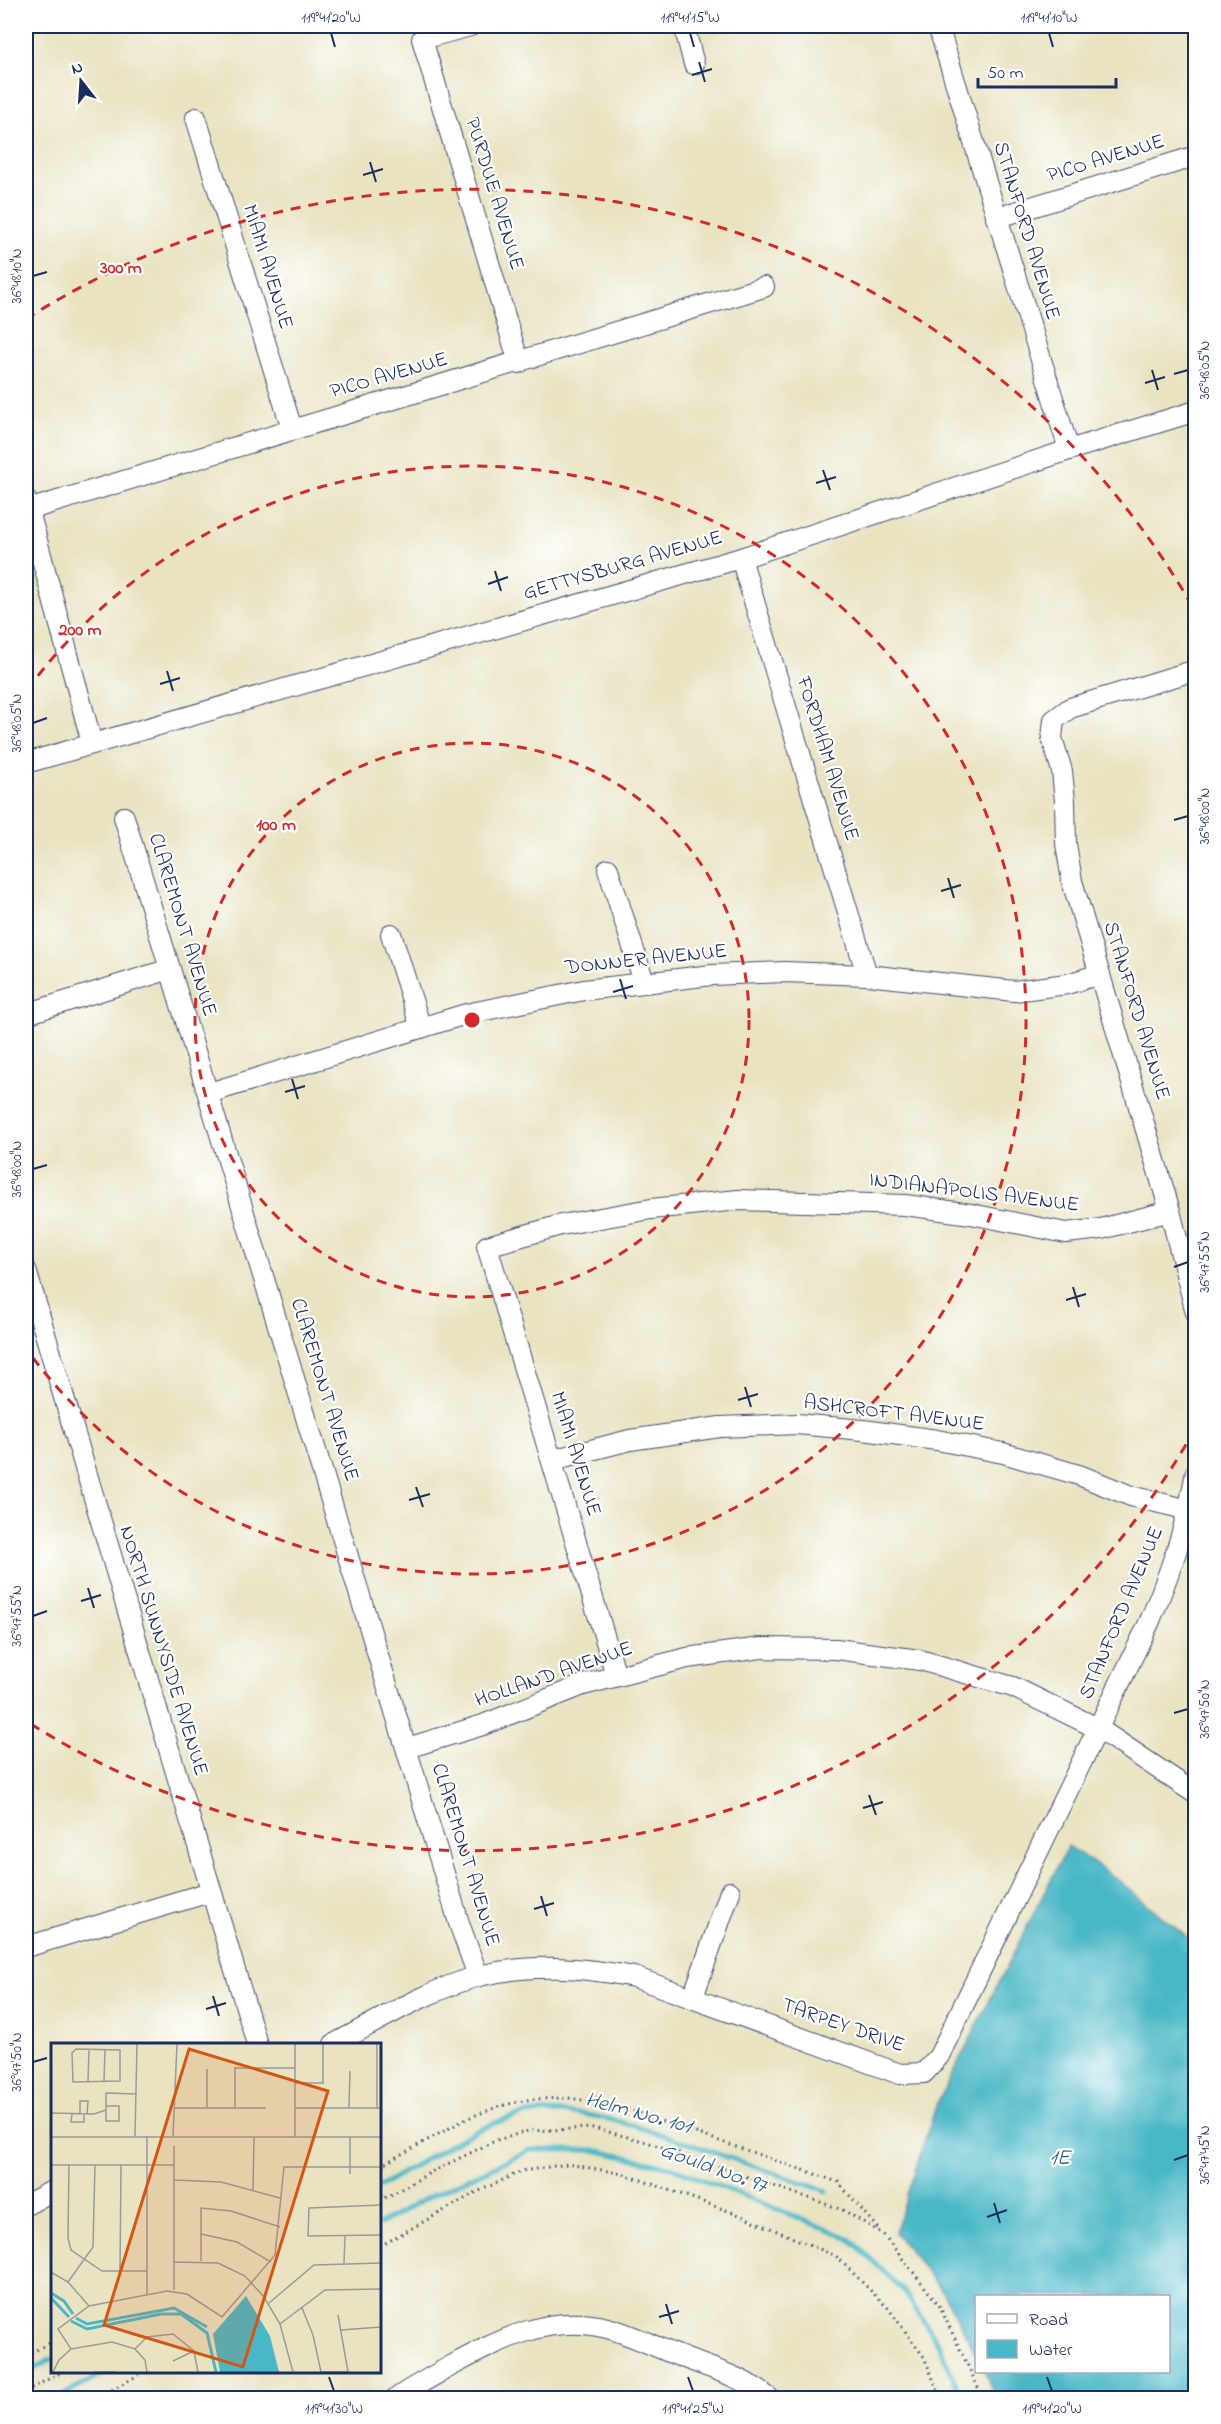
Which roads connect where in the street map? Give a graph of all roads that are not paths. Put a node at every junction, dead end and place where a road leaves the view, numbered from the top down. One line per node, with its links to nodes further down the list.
1 (470, 26): 9 (street, PURDUE AVENUE)
2 (684, 26): 4 (street)
3 (938, 26): 7 (street, STANFORD AVENUE)
4 (694, 64)
5 (196, 118): 11 (street, MIAMI AVENUE)
6 (1196, 156): 7 (street, PICO AVENUE)
7 (996, 218): 12 (street, STANFORD AVENUE)
8 (764, 287): 9 (street, PICO AVENUE)
9 (519, 363): 11 (street, PICO AVENUE)
10 (1196, 411): 12 (street, GETTYSBURG AVENUE)
11 (292, 429): 13 (street, PICO AVENUE)
12 (1069, 450): 14 (street, GETTYSBURG AVENUE)
13 (27, 504): 16 (street)
14 (741, 558): 16 (street, GETTYSBURG AVENUE); 23 (street, FORDHAM AVENUE)
15 (1196, 670): 22 (street, STANFORD AVENUE)
16 (92, 743): 17 (street, GETTYSBURG AVENUE)
17 (26, 763)
18 (124, 817): 21 (street, CLAREMONT AVENUE)
19 (608, 868): 24 (street)
20 (391, 934): 26 (street)
21 (170, 969): 25 (street); 27 (street, CLAREMONT AVENUE)
22 (1100, 974): 23 (street, DONNER AVENUE); 28 (street, STANFORD AVENUE)
23 (867, 975): 24 (street, DONNER AVENUE)
24 (644, 982): 26 (street, DONNER AVENUE)
25 (26, 1014)
26 (420, 1028): 27 (street, DONNER AVENUE)
27 (209, 1093): 37 (street, CLAREMONT AVENUE)
28 (1170, 1210): 29 (street, INDIANAPOLIS AVENUE); 31 (street, STANFORD AVENUE)
29 (487, 1246): 32 (street, MIAMI AVENUE)
30 (26, 1270): 39 (street, NORTH SUNNYSIDE AVENUE)
31 (1196, 1313)
32 (552, 1460): 34 (street, ASHCROFT AVENUE); 35 (street, MIAMI AVENUE)
33 (1196, 1472): 34 (street, STANFORD AVENUE)
34 (1189, 1510): 36 (street, STANFORD AVENUE)
35 (616, 1675): 36 (street, HOLLAND AVENUE); 37 (street, HOLLAND AVENUE)
36 (1099, 1729): 38 (street, STANFORD AVENUE); 43 (street, TARPEY DRIVE)
37 (407, 1748): 42 (street, CLAREMONT AVENUE)
38 (1196, 1794)
39 (210, 1892): 41 (street); 44 (street, NORTH SUNNYSIDE AVENUE)
40 (730, 1892): 43 (street)
41 (26, 1947)
42 (478, 1976): 43 (street, TARPEY DRIVE); 45 (street, TARPEY DRIVE)
43 (693, 1997)
44 (257, 2043)
45 (336, 2043)
46 (51, 2192): 47 (street)
47 (26, 2205)
48 (397, 2398): 49 (street)
49 (769, 2398)

